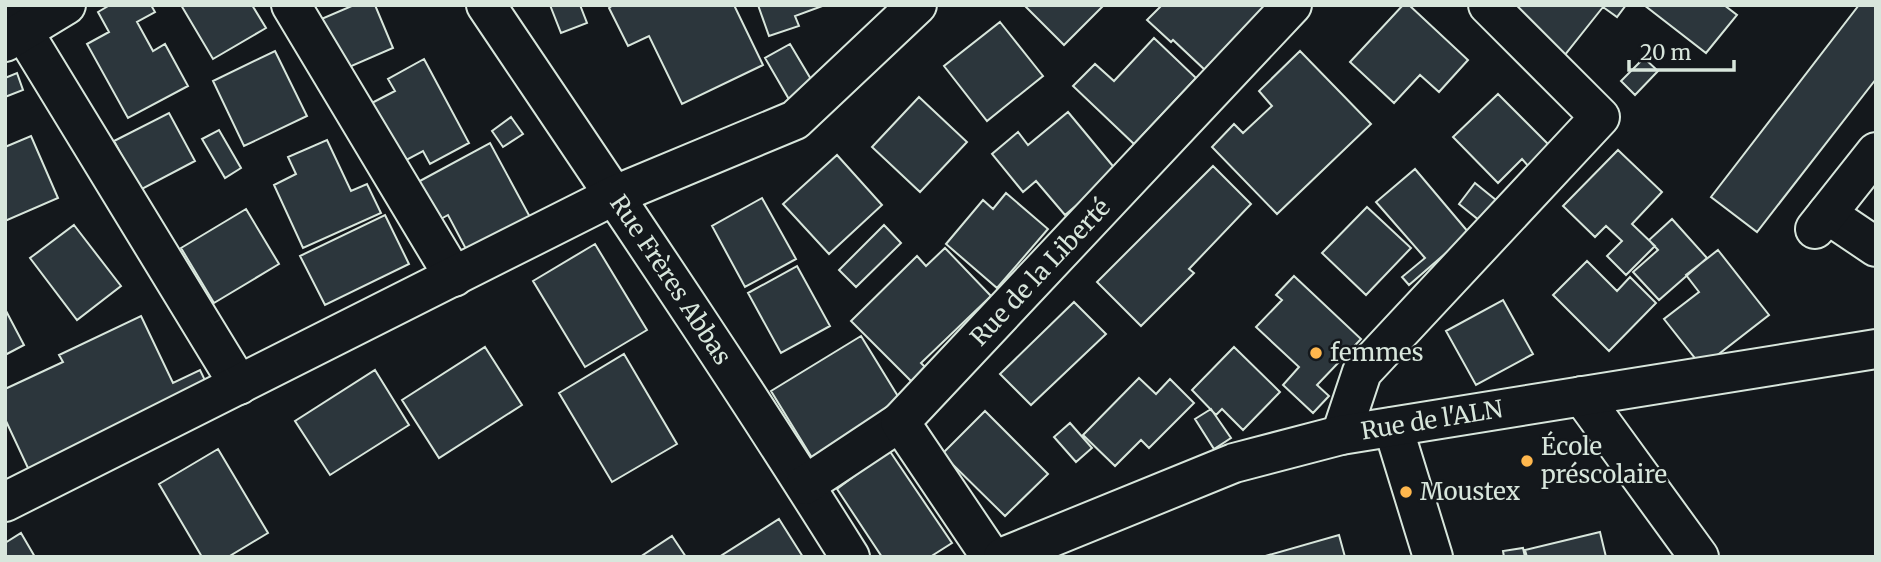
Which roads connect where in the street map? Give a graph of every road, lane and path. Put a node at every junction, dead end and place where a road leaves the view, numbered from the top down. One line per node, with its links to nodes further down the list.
1 (66, 5): 7 (street)
2 (291, 5): 11 (street)
3 (486, 5): 9 (street, Rue Frères Abbas)
4 (917, 5): 9 (street)
5 (1292, 5): 15 (street, Rue de la Liberté)
6 (1488, 5): 17 (street)
7 (12, 26): 13 (street)
8 (1876, 152): 10 (street)
9 (614, 195): 11 (street); 18 (street, Rue Frères Abbas)
10 (1876, 247)
11 (454, 276): 13 (street)
12 (1876, 349): 14 (street, Rue de l'ALN)
13 (239, 385): 19 (street)
14 (1582, 396): 16 (street, Rue de l'ALN); 24 (street)
15 (900, 422): 18 (street, Rue de la Liberté); 21 (street)
16 (1393, 427): 17 (street, Rue de l'ALN); 23 (street)
17 (1341, 435): 22 (street, Rue de l'ALN)
18 (805, 485): 20 (street, Rue Frères Abbas)
19 (10, 488)
20 (849, 557)
21 (991, 557)
22 (1003, 557)
23 (1433, 557)
24 (1699, 557)

